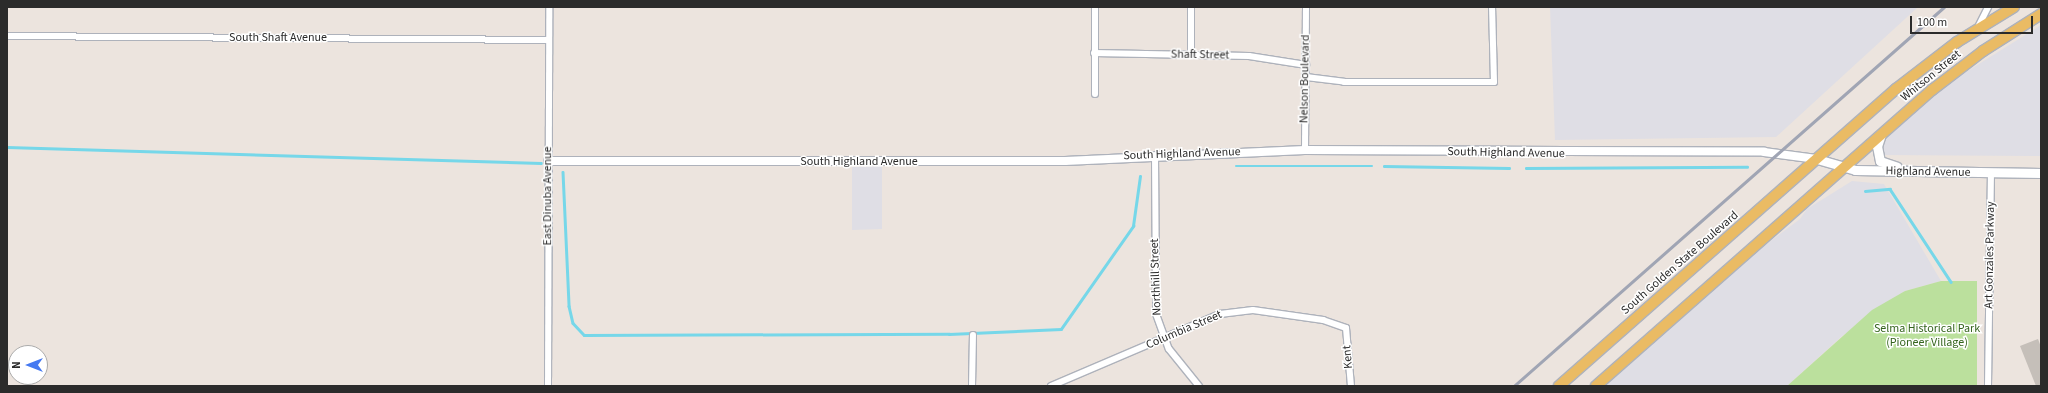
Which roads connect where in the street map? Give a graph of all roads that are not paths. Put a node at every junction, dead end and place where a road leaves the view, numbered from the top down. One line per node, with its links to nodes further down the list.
1 (549, 7): 11 (street, East Dinuba Avenue)
2 (1095, 7): 12 (street)
3 (1190, 7): 13 (street)
4 (1306, 7): 14 (street, Nelson Boulevard)
5 (1492, 7): 15 (street)
6 (1988, 7): 9 (street)
7 (2014, 7): 9 (main road, Whitson Street)
8 (2041, 14): 17 (main road, Whitson Street)
9 (1977, 29): 20 (main road, Whitson Street)
10 (7, 36): 11 (street, South Shaft Avenue)
11 (548, 40): 21 (street, East Dinuba Avenue)
12 (1094, 53): 13 (street, Shaft Street); 16 (street)
13 (1191, 55): 14 (street, Shaft Street)
14 (1306, 65): 15 (street, Nelson Boulevard)
15 (1306, 77): 18 (street, Nelson Boulevard)
16 (1095, 94)
17 (1882, 134): 22 (main road, Whitson Street); 23 (main road)
18 (1305, 150): 19 (street, South Highland Avenue); 20 (street, South Highland Avenue)
19 (1155, 155): 21 (street, South Highland Avenue); 28 (street, Northhill Street)
20 (1817, 159): 22 (main road, Highland Avenue); 34 (main road, South Golden State Boulevard)
21 (548, 160): 29 (street, East Dinuba Avenue)
22 (1844, 167): 23 (main road, Highland Avenue); 35 (main road)
23 (1918, 172): 24 (main road, Highland Avenue)
24 (1991, 173): 25 (main road, Highland Avenue); 36 (street, Art Gonzales Parkway)
25 (2041, 173)
26 (1346, 328): 28 (street, Columbia Street); 33 (street, Kent)
27 (973, 335): 30 (street)
28 (1163, 338): 31 (street, Columbia Street); 32 (street, Northhill Street)
29 (548, 386)
30 (972, 386)
31 (1051, 386)
32 (1200, 386)
33 (1351, 386)
34 (1559, 386)
35 (1596, 386)
36 (1988, 386)

